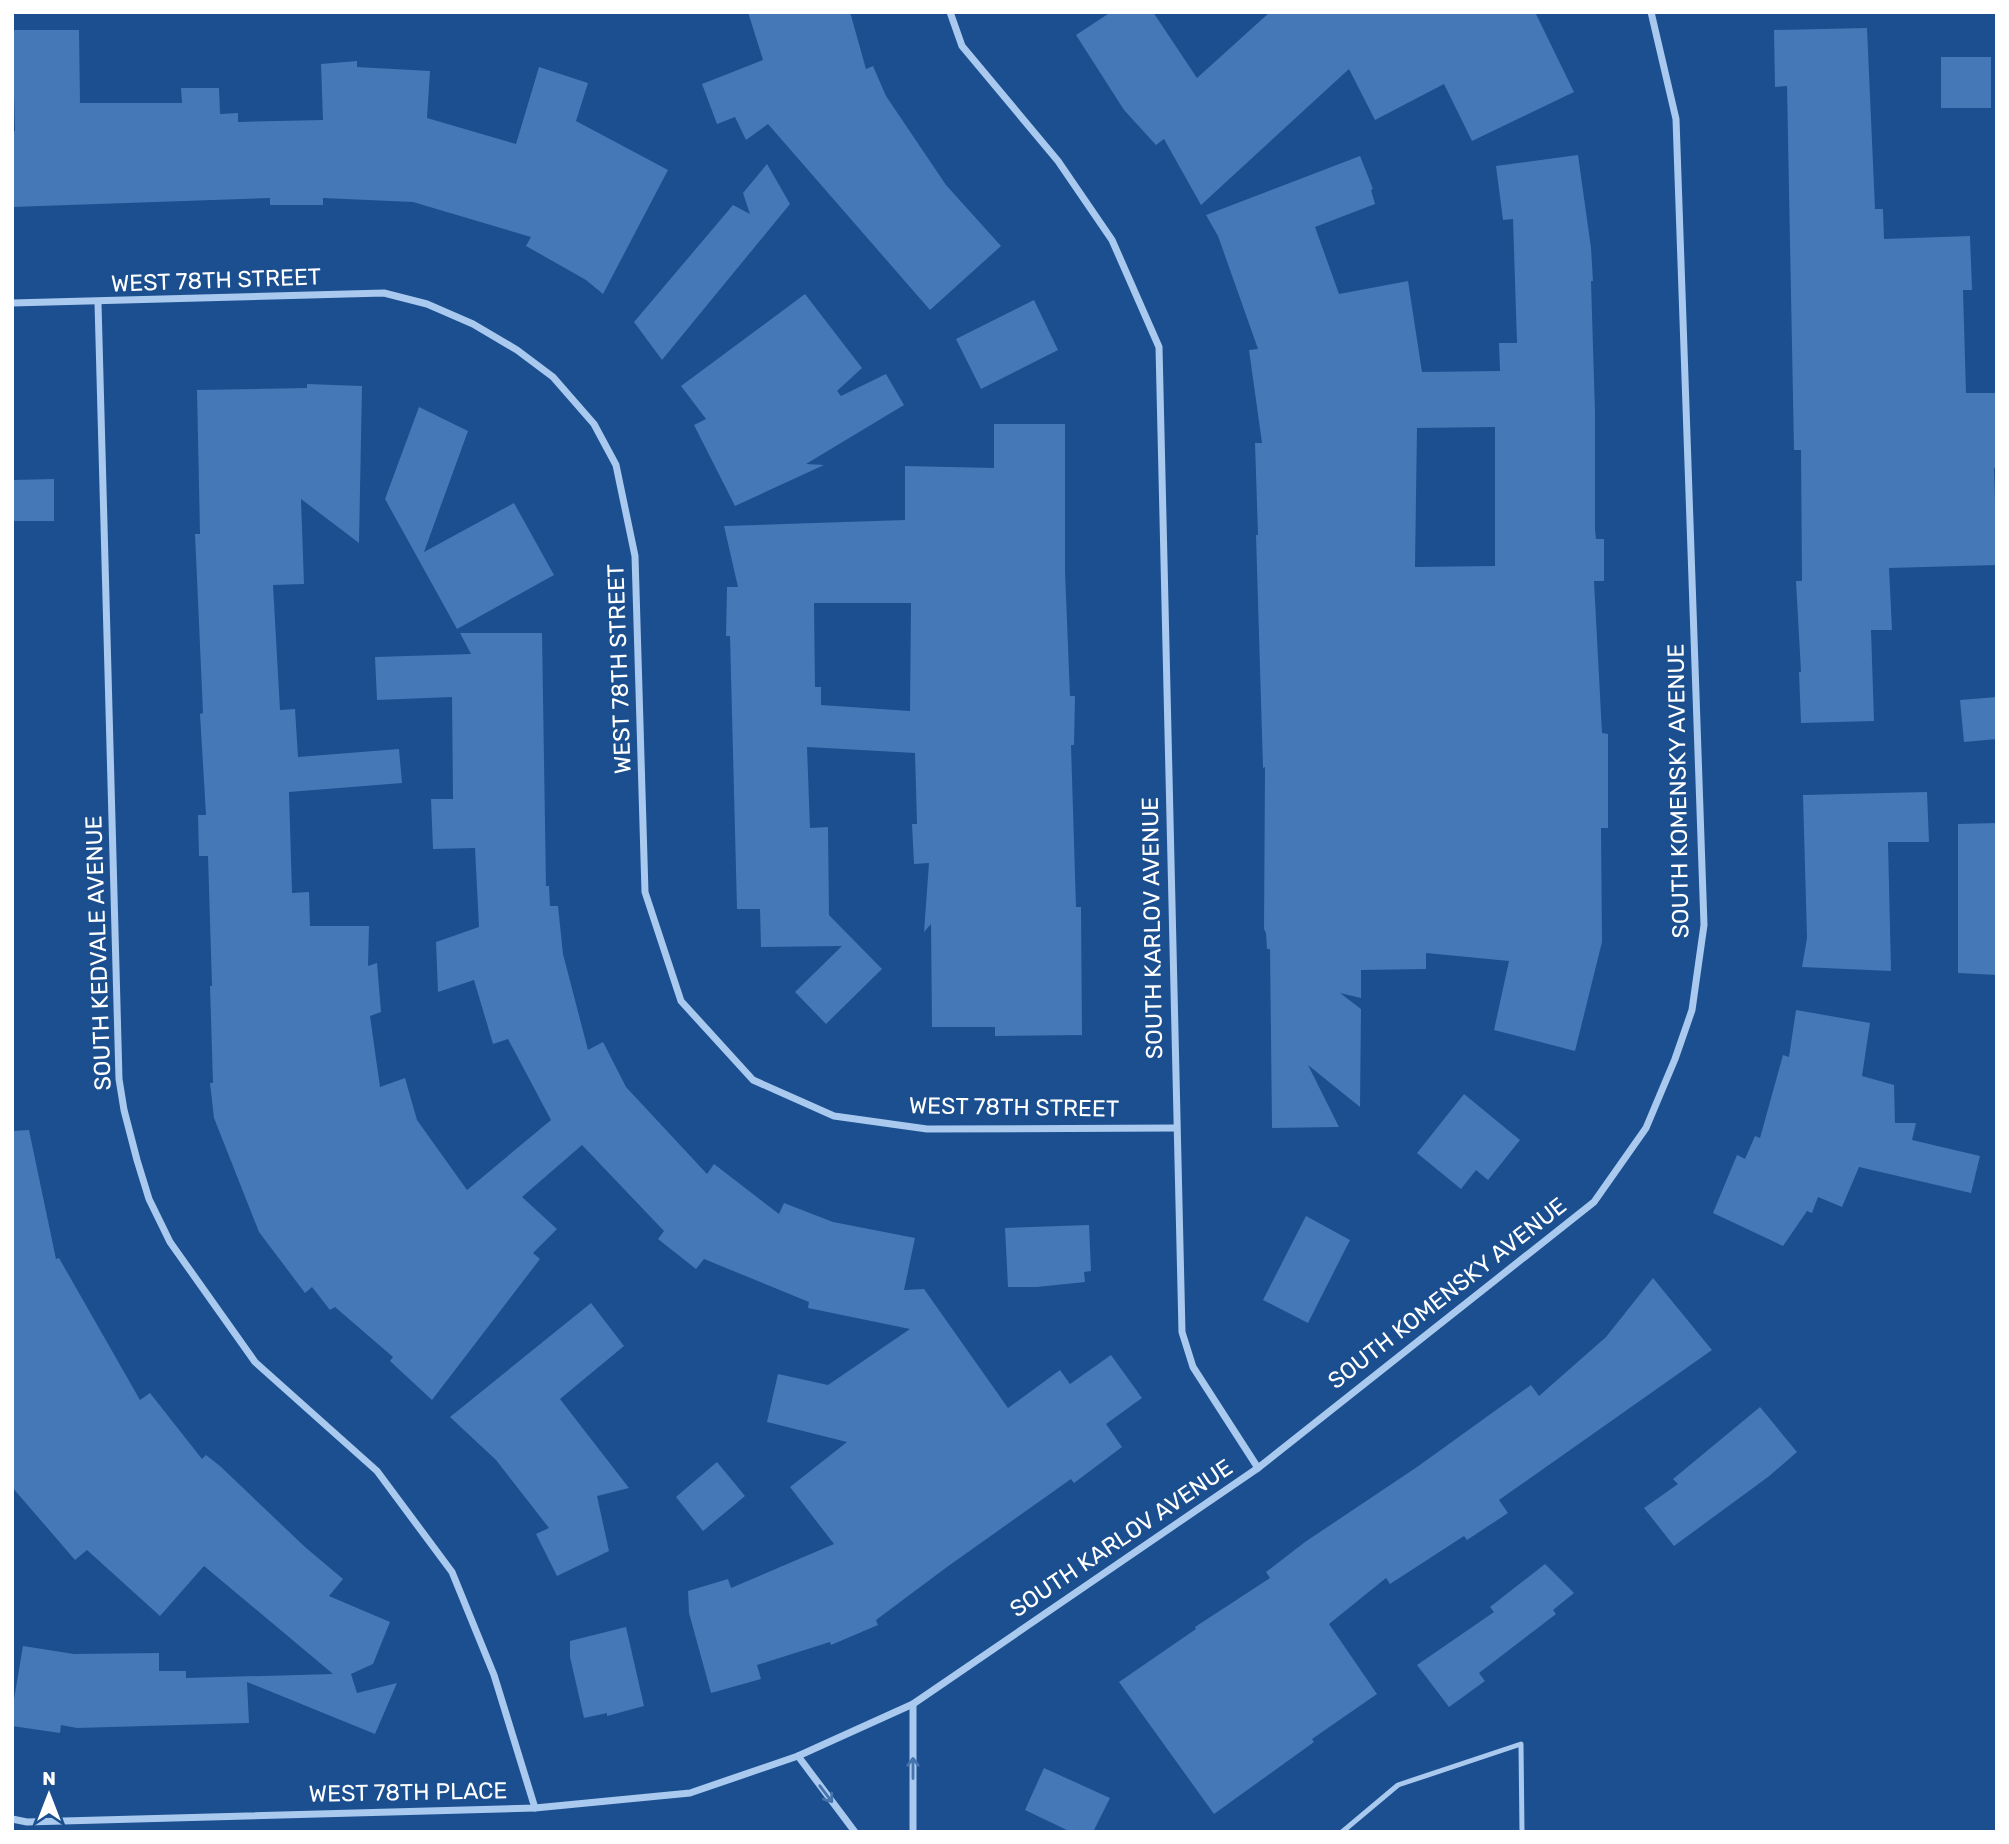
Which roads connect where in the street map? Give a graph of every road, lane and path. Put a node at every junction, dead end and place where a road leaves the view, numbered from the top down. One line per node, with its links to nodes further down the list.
1 (950, 12): 5 (street, SOUTH KARLOV AVENUE)
2 (1651, 12): 6 (street, SOUTH KOMENSKY AVENUE)
3 (12, 303): 4 (street, WEST 78TH STREET)
4 (98, 303): 5 (street, WEST 78TH STREET); 9 (street, SOUTH KEDVALE AVENUE)
5 (1175, 1128): 6 (street, SOUTH KARLOV AVENUE)
6 (1258, 1468): 7 (street, SOUTH KARLOV AVENUE)
7 (913, 1704): 8 (street, SOUTH KARLOV AVENUE); 12 (street, one-way to 7)
8 (798, 1756): 9 (street, WEST 78TH PLACE); 11 (street, one-way to 11)
9 (535, 1808): 10 (street, WEST 78TH PLACE)
10 (12, 1819)
11 (855, 1832)
12 (913, 1832)
13 (1342, 1832): 14 (lane)
14 (1522, 1832)

